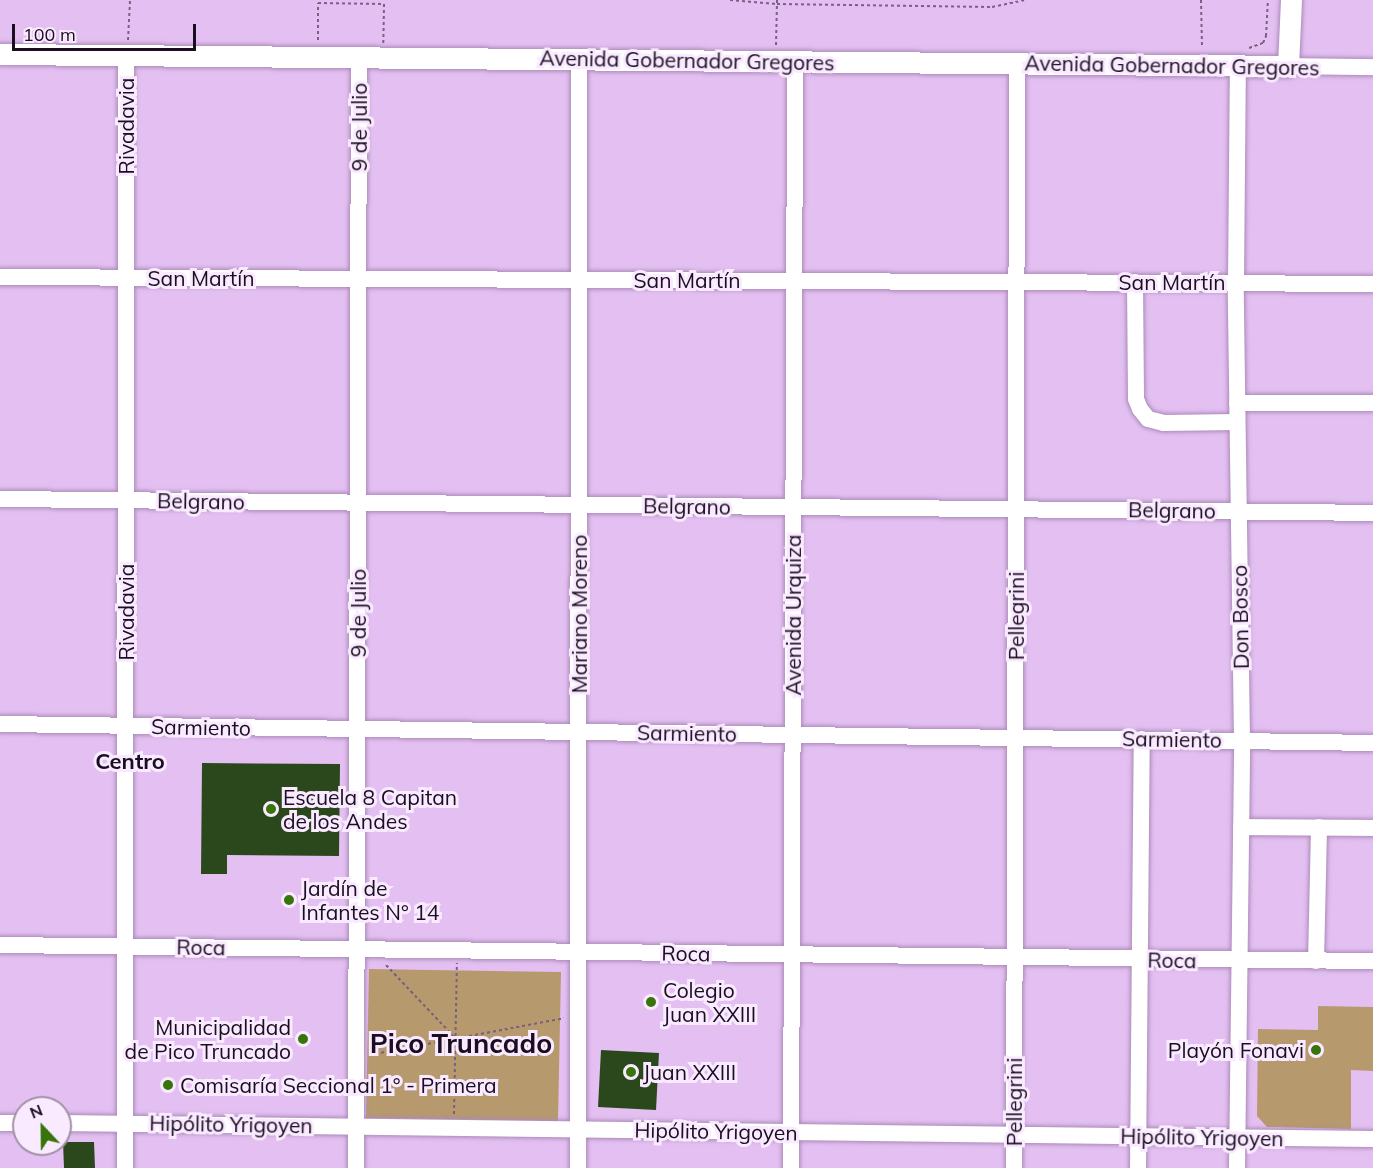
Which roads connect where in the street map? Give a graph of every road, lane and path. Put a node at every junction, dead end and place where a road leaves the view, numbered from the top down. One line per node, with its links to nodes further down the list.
1 (130, 0): 13 (path)
2 (730, 0): 9 (path)
3 (777, 0): 9 (path)
4 (1026, 0): 9 (path)
5 (1201, 0): 12 (path)
6 (1268, 0): 16 (path)
7 (1291, 0): 20 (main road)
8 (351, 2): 10 (path); 11 (path)
9 (777, 4): 18 (path)
10 (318, 43)
11 (383, 46)
12 (1212, 50)
13 (127, 51): 14 (main road, Avenida Gobernador Gregores); 15 (main road, Avenida Gobernador Gregores); 23 (street, Rivadavia)
14 (0, 54)
15 (359, 57): 17 (main road, Avenida Gobernador Gregores); 24 (street, 9 de Julio)
16 (1240, 57): 19 (main road, Avenida Gobernador Gregores); 20 (main road, Avenida Gobernador Gregores); 29 (street, Don Bosco)
17 (579, 60): 18 (main road, Avenida Gobernador Gregores); 25 (street, Mariano Moreno)
18 (786, 61): 19 (main road, Avenida Gobernador Gregores); 26 (street, Avenida Urquiza)
19 (1017, 63): 27 (street, Pellegrini)
20 (1288, 66): 21 (street, Avenida Gobernador Gregores)
21 (1373, 67)
22 (0, 277): 23 (street, San Martín)
23 (126, 277): 24 (street, San Martín); 35 (street, Rivadavia)
24 (359, 278): 25 (street, San Martín); 36 (street, 9 de Julio)
25 (579, 279): 26 (street, San Martín); 37 (street, Mariano Moreno)
26 (794, 280): 27 (street, San Martín); 38 (street, Avenida Urquiza)
27 (1017, 281): 28 (street, San Martín); 39 (street, Pellegrini)
28 (1135, 282): 29 (street, San Martín); 33 (street)
29 (1236, 282): 30 (street, San Martín); 31 (street, Don Bosco)
30 (1373, 284)
31 (1237, 403): 32 (street); 33 (street, Don Bosco)
32 (1373, 403)
33 (1238, 422): 40 (street, Don Bosco)
34 (0, 500): 35 (street, Belgrano)
35 (126, 501): 36 (street, Belgrano); 43 (street, Rivadavia)
36 (358, 503): 37 (street, Belgrano); 44 (street, 9 de Julio)
37 (579, 505): 38 (street, Belgrano); 45 (street, Mariano Moreno)
38 (794, 507): 39 (street, Belgrano); 46 (street, Avenida Urquiza)
39 (1016, 509): 40 (street, Belgrano); 47 (street, Pellegrini)
40 (1239, 511): 41 (street, Belgrano); 49 (street, Don Bosco)
41 (1373, 513)
42 (0, 724): 43 (street, Sarmiento)
43 (126, 726): 44 (street, Sarmiento); 55 (street, Rivadavia)
44 (358, 729): 45 (street, Sarmiento); 56 (street, 9 de Julio)
45 (579, 732): 46 (street, Sarmiento); 58 (street, Mariano Moreno)
46 (793, 734): 47 (street, Sarmiento); 59 (street, Avenida Urquiza)
47 (1015, 737): 48 (street, Sarmiento); 60 (street, Pellegrini)
48 (1142, 739): 49 (street, Sarmiento); 61 (street)
49 (1242, 740): 50 (street, Sarmiento); 51 (street, Don Bosco)
50 (1373, 743)
51 (1241, 827): 52 (street); 62 (street, Don Bosco)
52 (1319, 827): 53 (street); 63 (street)
53 (1373, 828)
54 (0, 945): 55 (street, Roca)
55 (126, 946): 56 (street, Roca); 69 (street, Rivadavia)
56 (365, 949): 57 (street, Roca); 66 (path); 67 (street, 9 de Julio)
57 (458, 951): 58 (street, Roca); 66 (path)
58 (579, 951): 59 (street, Roca); 65 (street, Mariano Moreno)
59 (792, 956): 60 (street, Roca); 73 (street, Avenida Urquiza)
60 (1015, 958): 61 (street, Roca); 74 (street, Pellegrini)
61 (1141, 960): 62 (street, Roca); 75 (street)
62 (1239, 961): 63 (street, Roca); 76 (street, Don Bosco)
63 (1316, 961): 64 (street, Roca)
64 (1373, 961)
65 (579, 1015): 66 (path); 72 (street, Mariano Moreno)
66 (454, 1038): 67 (path); 71 (path)
67 (357, 1057): 70 (street, 9 de Julio)
68 (72, 1123): 69 (street, Hipólito Yrigoyen)
69 (126, 1123): 70 (street, Hipólito Yrigoyen); 78 (street, Rivadavia)
70 (357, 1126): 71 (street, Hipólito Yrigoyen); 79 (street, 9 de Julio)
71 (454, 1128): 72 (street, Hipólito Yrigoyen)
72 (579, 1128): 73 (street, Hipólito Yrigoyen); 80 (street, Mariano Moreno)
73 (791, 1132): 74 (street, Hipólito Yrigoyen); 81 (street, Avenida Urquiza)
74 (1014, 1135): 75 (street, Hipólito Yrigoyen); 82 (street, Pellegrini)
75 (1139, 1136): 76 (street, Hipólito Yrigoyen); 83 (street)
76 (1237, 1138): 77 (street, Hipólito Yrigoyen); 84 (street, Don Bosco)
77 (1373, 1139)
78 (125, 1168)
79 (356, 1168)
80 (578, 1168)
81 (791, 1168)
82 (1014, 1168)
83 (1138, 1168)
84 (1237, 1168)

